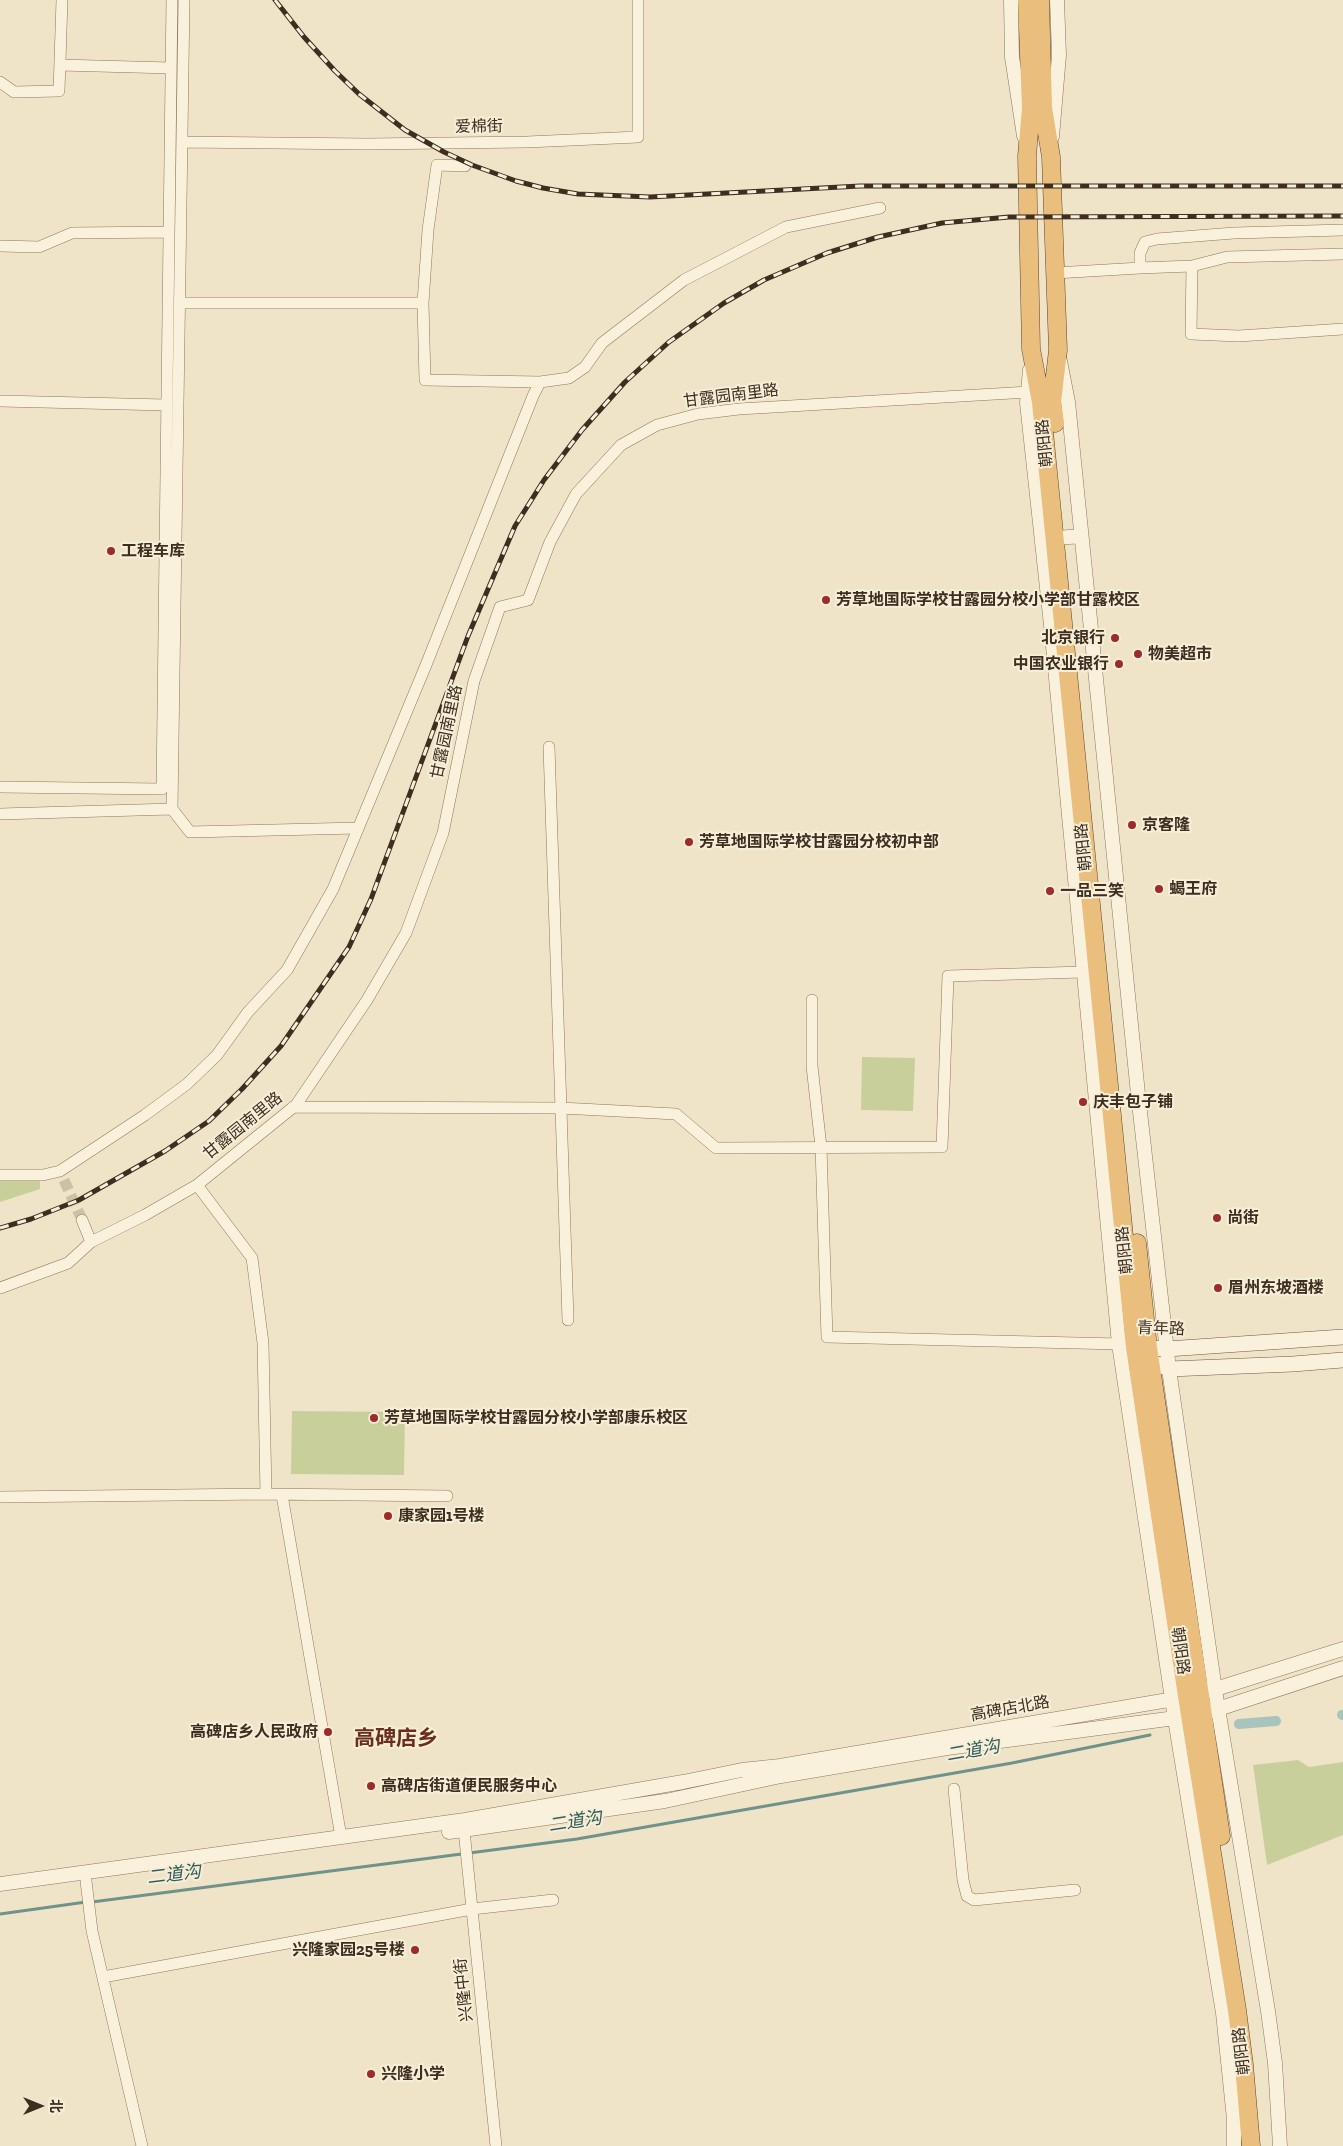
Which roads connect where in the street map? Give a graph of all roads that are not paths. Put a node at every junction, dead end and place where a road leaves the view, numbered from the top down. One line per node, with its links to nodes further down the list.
1 (62, 0): 9 (street)
2 (172, 0): 10 (street)
3 (184, 0): 12 (street)
4 (638, 0): 12 (street, 爱棉街)
5 (1010, 0): 13 (street, 朝阳路)
6 (1027, 0): 13 (highway, 朝阳路)
7 (1040, 0): 14 (highway, 朝阳路)
8 (1057, 0): 14 (street, 朝阳路)
9 (60, 65): 10 (street); 11 (street)
10 (171, 68): 18 (street)
11 (0, 82)
12 (183, 142): 24 (street)
13 (1027, 156): 27 (highway, 朝阳路)
14 (1051, 157): 23 (highway, 朝阳路)
15 (465, 166): 25 (street)
16 (880, 208): 28 (street)
17 (1343, 230): 22 (street)
18 (169, 232): 19 (street); 31 (street)
19 (0, 246)
20 (1343, 254): 21 (street)
21 (1192, 266): 22 (street); 26 (street)
22 (1140, 268): 23 (street)
23 (1055, 273): 32 (highway, 朝阳路)
24 (180, 303): 25 (street); 35 (street)
25 (423, 303): 28 (street)
26 (1343, 329)
27 (1032, 349): 29 (street, 朝阳路); 32 (highway, 朝阳路)
28 (540, 382): 37 (street)
29 (1029, 392): 32 (street, 朝阳路); 40 (street, 甘露园南里路)
30 (0, 401): 31 (street)
31 (166, 405): 34 (street)
32 (1061, 537): 38 (street, 朝阳路); 50 (street, 朝阳路); 51 (highway, 朝阳路)
33 (549, 747): 41 (street)
34 (0, 787)
35 (172, 809): 36 (street); 37 (street)
36 (0, 814)
37 (358, 828): 43 (street)
38 (1083, 972): 42 (street); 51 (street, 朝阳路)
39 (812, 1000): 42 (street)
40 (293, 1107): 41 (street); 44 (street, 甘露园南里路)
41 (561, 1108): 42 (street); 48 (street)
42 (821, 1147): 51 (street)
43 (0, 1175)
44 (197, 1185): 46 (street, 甘露园南里路); 54 (street)
45 (82, 1220): 46 (street)
46 (91, 1242): 47 (street, 甘露园南里路)
47 (0, 1288)
48 (568, 1320)
49 (1343, 1337): 50 (main road, 青年路)
50 (1167, 1349): 51 (main road, 青年路); 53 (street, 朝阳路)
51 (1137, 1351): 53 (main road, 青年路); 60 (highway, 朝阳路); 60 (street, 朝阳路)
52 (1343, 1360): 53 (main road, 青年路)
53 (1169, 1369): 60 (street, 朝阳路)
54 (266, 1494): 55 (street); 56 (street)
55 (282, 1494): 57 (street); 65 (street)
56 (0, 1496)
57 (447, 1496)
58 (1343, 1649): 60 (street, 高碑店北路)
59 (1343, 1668): 61 (street, 高碑店北路)
60 (1193, 1695): 61 (highway, 朝阳路); 61 (street, 朝阳路); 62 (street, 高碑店北路)
61 (1196, 1715): 62 (street, 高碑店北路); 75 (street, 朝阳路); 76 (highway, 朝阳路); 77 (highway, 朝阳路); 78 (street, 朝阳路)
62 (857, 1759): 64 (street); 65 (street)
63 (954, 1789): 68 (street)
64 (464, 1832): 67 (street); 71 (street, 兴隆中街)
65 (341, 1837): 66 (street)
66 (0, 1884)
67 (87, 1888): 69 (street); 72 (street)
68 (1074, 1890)
69 (0, 1893)
70 (553, 1900): 71 (street)
71 (472, 1909): 72 (street); 74 (street, 兴隆中街)
72 (103, 1977): 73 (street)
73 (142, 2146)
74 (496, 2146)
75 (1234, 2146)
76 (1250, 2146)
77 (1260, 2146)
78 (1280, 2146)

